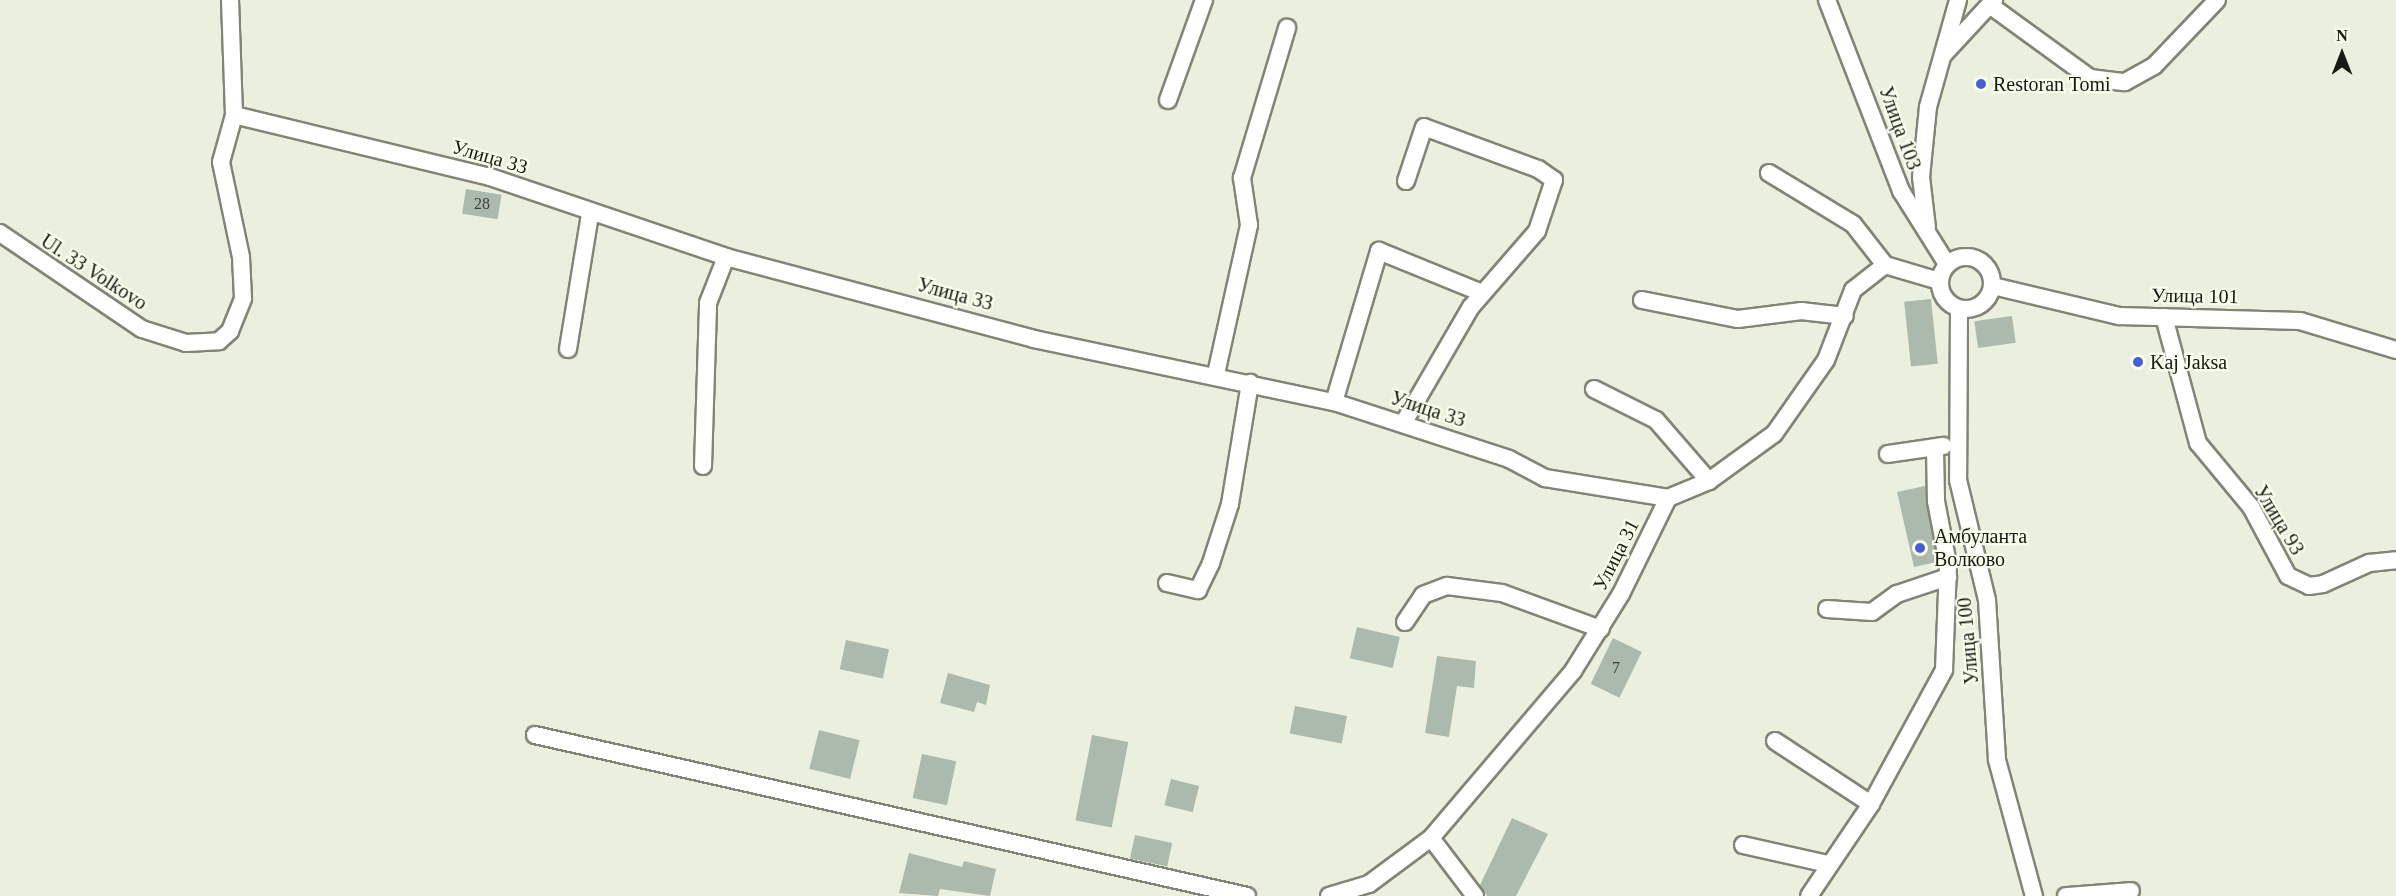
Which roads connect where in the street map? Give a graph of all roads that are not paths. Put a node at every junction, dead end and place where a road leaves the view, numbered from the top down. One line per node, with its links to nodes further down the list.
1 (230, 0): 10 (street)
2 (1204, 0): 9 (street)
3 (1827, 0): 15 (street, Улица 103)
4 (1958, 0): 8 (street)
5 (2217, 0): 6 (street)
6 (1993, 3): 8 (street)
7 (1287, 28): 28 (street)
8 (1944, 54): 15 (street)
9 (1168, 100)
10 (234, 115): 13 (street, Улица 33); 14 (street, Ul. 33 Volkovo)
11 (1769, 173): 18 (street)
12 (1406, 182): 21 (street)
13 (590, 214): 16 (street, Улица 33); 26 (street)
14 (0, 232)
15 (1928, 233): 17 (street, Улица 103)
16 (726, 258): 28 (street, Улица 33); 36 (street)
17 (1947, 264): 19 (street); 20 (street)
18 (1885, 265): 19 (street); 24 (street)
19 (1939, 281): 23 (street)
20 (1993, 286): 23 (street); 25 (street, Улица 101)
21 (1482, 293): 31 (street); 32 (street)
22 (1642, 300): 24 (street)
23 (1959, 309): 33 (street, Улица 100)
24 (1845, 316): 37 (street)
25 (2164, 317): 27 (street, Улица 101); 39 (street, Улица 93)
26 (568, 349)
27 (2396, 350)
28 (1216, 374): 29 (street, Улица 33)
29 (1250, 383): 31 (street, Улица 33); 41 (street)
30 (1594, 389): 37 (street)
31 (1334, 402): 32 (street, Улица 33)
32 (1404, 422): 38 (street, Улица 33)
33 (1956, 445): 34 (street); 58 (street, Улица 100)
34 (1935, 447): 35 (street); 40 (street)
35 (1888, 454)
36 (703, 466)
37 (1708, 481): 38 (street)
38 (1668, 498): 44 (street, Улица 31)
39 (2396, 560)
40 (1948, 577): 42 (street); 47 (street)
41 (1167, 583)
42 (1827, 609)
43 (1405, 622): 44 (street)
44 (1601, 629): 48 (street, Улица 31)
45 (535, 735): 51 (street)
46 (1775, 741): 47 (street)
47 (1871, 804): 50 (street)
48 (1431, 838): 52 (street, Улица 31); 56 (street)
49 (1743, 845): 50 (street)
50 (1828, 864): 57 (street)
51 (1185, 889): 54 (street)
52 (1366, 890): 55 (street, Улица 31)
53 (2131, 891): 59 (street)
54 (1247, 896)
55 (1329, 896)
56 (1475, 896)
57 (1809, 896)
58 (2034, 896)
59 (2066, 896)

